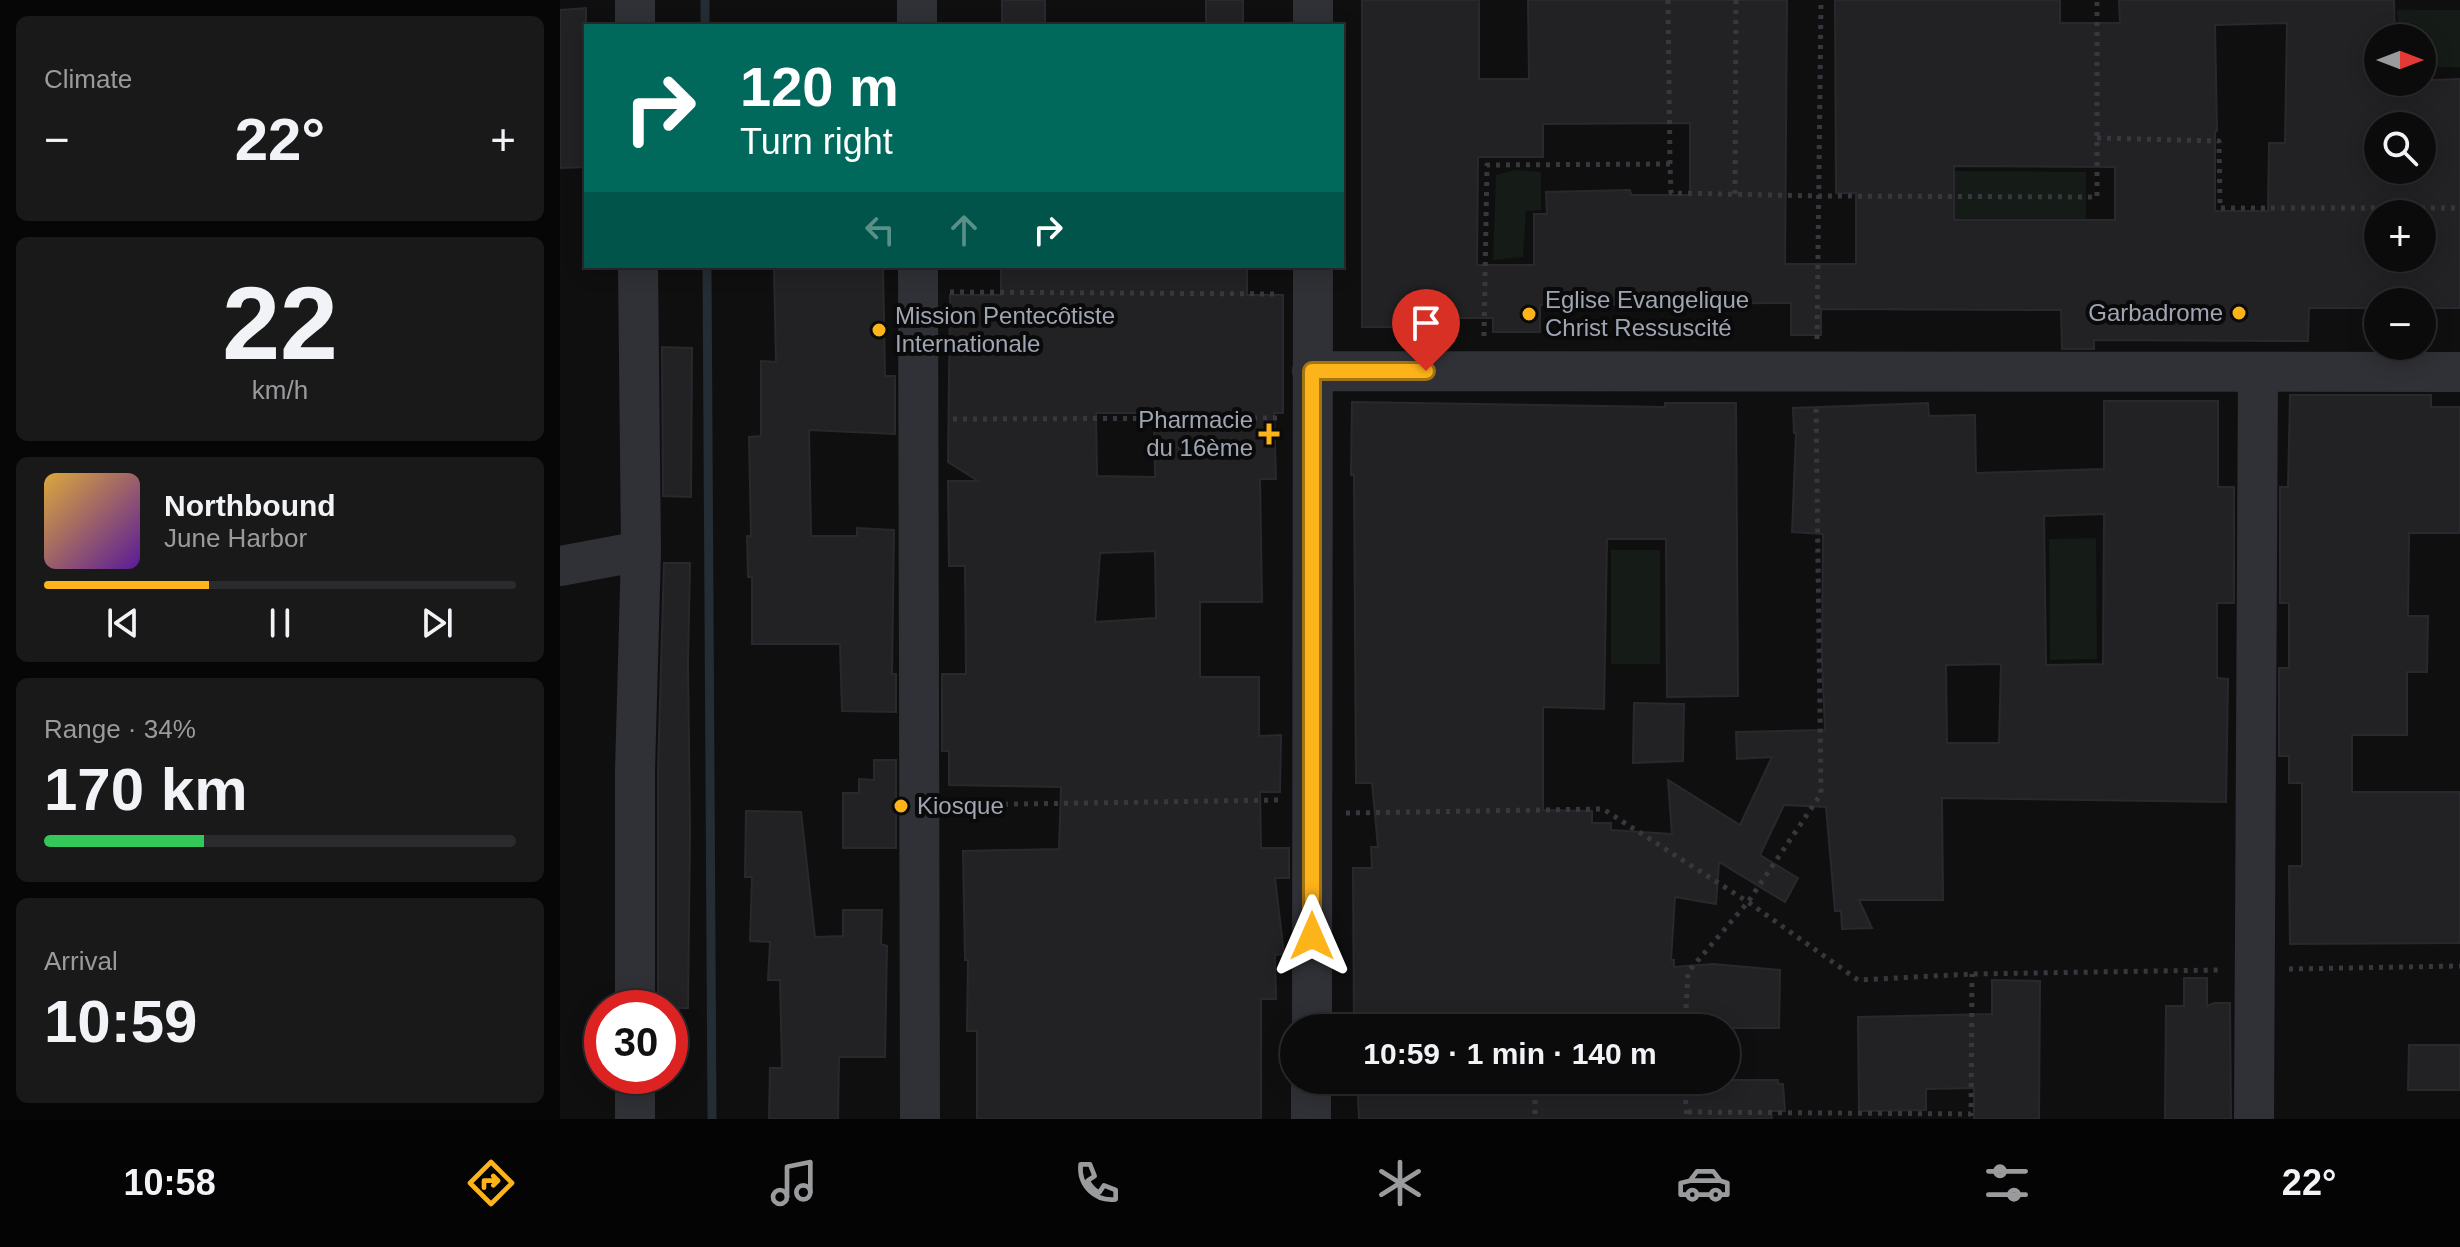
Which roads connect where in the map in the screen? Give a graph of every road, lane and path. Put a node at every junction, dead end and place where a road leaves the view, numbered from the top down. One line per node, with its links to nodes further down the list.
1 (635, 0): 8 (street)
2 (917, 0): 9 (street)
3 (1313, 0): 10 (street)
4 (1668, 0): 12 (path)
5 (1736, 0): 13 (path)
6 (1821, 0): 14 (path)
7 (2097, 0): 11 (path)
8 (635, 24)
9 (917, 24)
10 (1313, 24)
11 (2097, 138): 14 (path); 15 (path)
12 (1670, 164): 13 (path); 20 (path)
13 (1735, 194): 14 (path)
14 (1820, 196): 22 (path)
15 (2460, 208)
16 (638, 268): 26 (street)
17 (918, 279): 18 (path); 25 (street)
18 (1313, 280): 19 (street)
19 (1312, 371): 20 (street); 24 (street)
20 (1483, 371): 22 (street)
21 (2460, 372): 23 (street)
22 (1816, 373): 23 (street); 30 (path)
23 (2258, 373): 32 (street)
24 (1312, 418): 25 (path); 29 (street)
25 (918, 419): 28 (street)
26 (641, 551): 27 (street); 34 (street)
27 (560, 566)
28 (919, 806): 29 (path); 43 (street)
29 (1313, 807): 30 (path); 35 (street)
30 (1748, 902): 33 (path); 36 (path)
31 (2460, 966): 32 (path)
32 (2254, 970): 33 (path); 46 (street)
33 (1972, 974): 41 (path)
34 (635, 990)
35 (1312, 1014)
36 (1686, 1014)
37 (635, 1094): 42 (street)
38 (1311, 1094): 44 (street)
39 (1535, 1094): 45 (path)
40 (1686, 1094): 41 (path)
41 (1688, 1116)
42 (635, 1119)
43 (920, 1119)
44 (1311, 1119)
45 (1535, 1119)
46 (2254, 1119)

